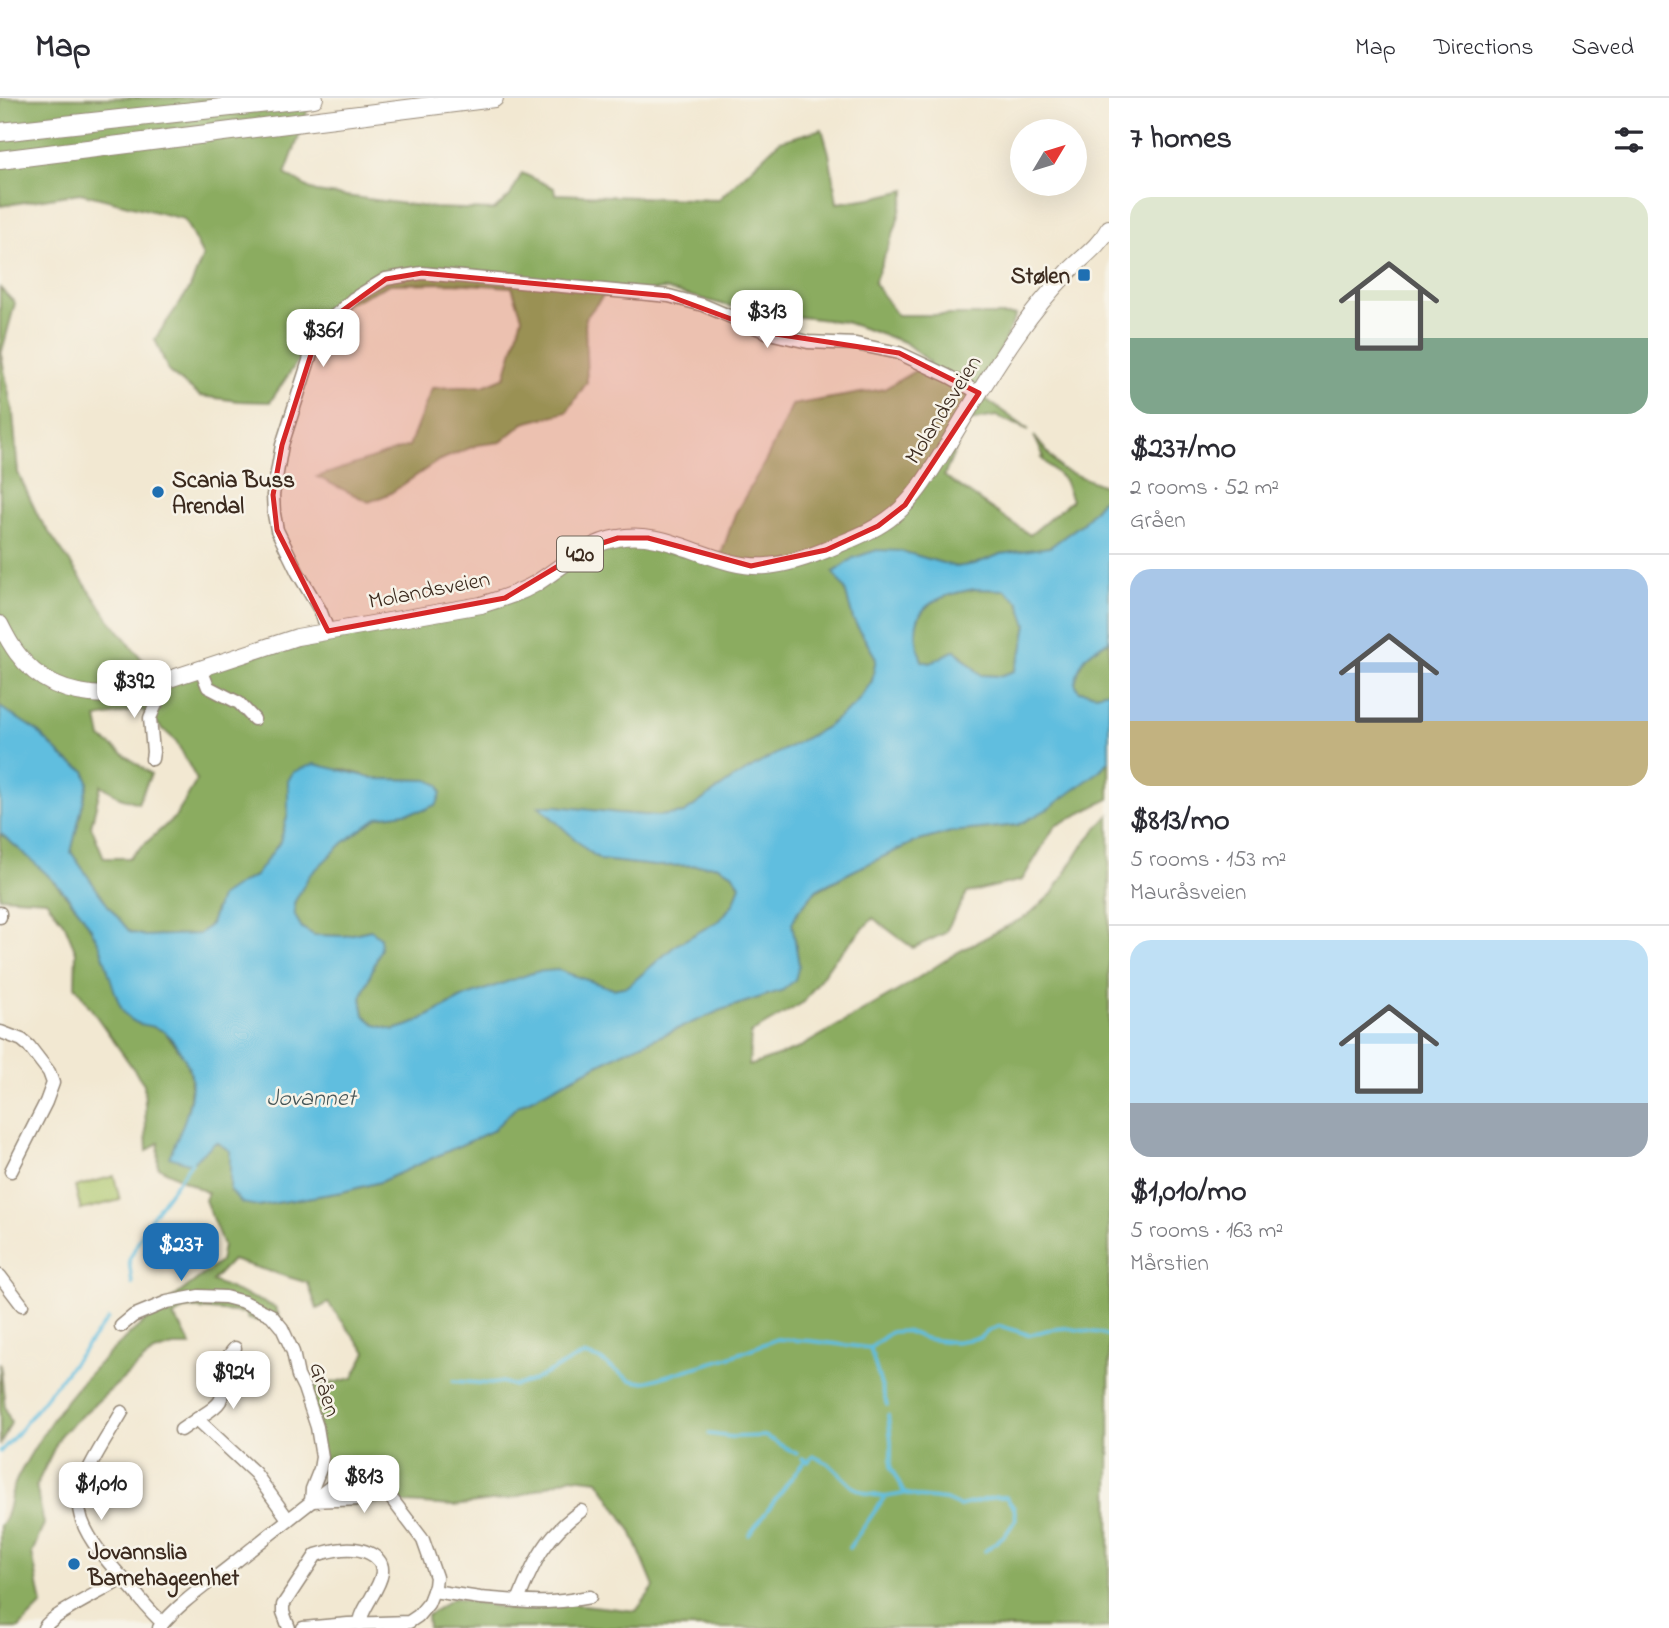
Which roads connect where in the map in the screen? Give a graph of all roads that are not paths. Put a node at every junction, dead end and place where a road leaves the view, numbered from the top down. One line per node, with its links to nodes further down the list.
1 (314, 98): 3 (highway)
2 (494, 98): 4 (highway)
3 (0, 132)
4 (0, 160)
5 (1109, 229): 6 (main road, Molandsveien / 420)
6 (979, 393): 8 (main road, Molandsveien / 420); 8 (street)
7 (0, 624): 10 (main road, Molandsveien / 420)
8 (328, 631): 9 (main road, Molandsveien / 420)
9 (201, 669): 10 (main road, Molandsveien / 420); 11 (street)
10 (162, 682): 12 (street)
11 (254, 719)
12 (152, 759)
13 (0, 1031): 14 (street)
14 (10, 1171)
15 (0, 1276): 16 (street)
16 (22, 1305)
17 (121, 1326): 23 (street, Gråen)
18 (235, 1348): 20 (street)
19 (122, 1412): 26 (street)
20 (197, 1419): 21 (street); 25 (street)
21 (181, 1430)
22 (377, 1481): 23 (street); 23 (street); 27 (street)
23 (311, 1501): 25 (street)
24 (581, 1511): 29 (street)
25 (288, 1519): 32 (street)
26 (123, 1578): 32 (street); 33 (street)
27 (433, 1591): 29 (street); 31 (street)
28 (590, 1597): 29 (street)
29 (518, 1601)
30 (360, 1624): 31 (street); 34 (street); 35 (street)
31 (405, 1625)
32 (161, 1626)
33 (44, 1628)
34 (289, 1628)
35 (303, 1628)

